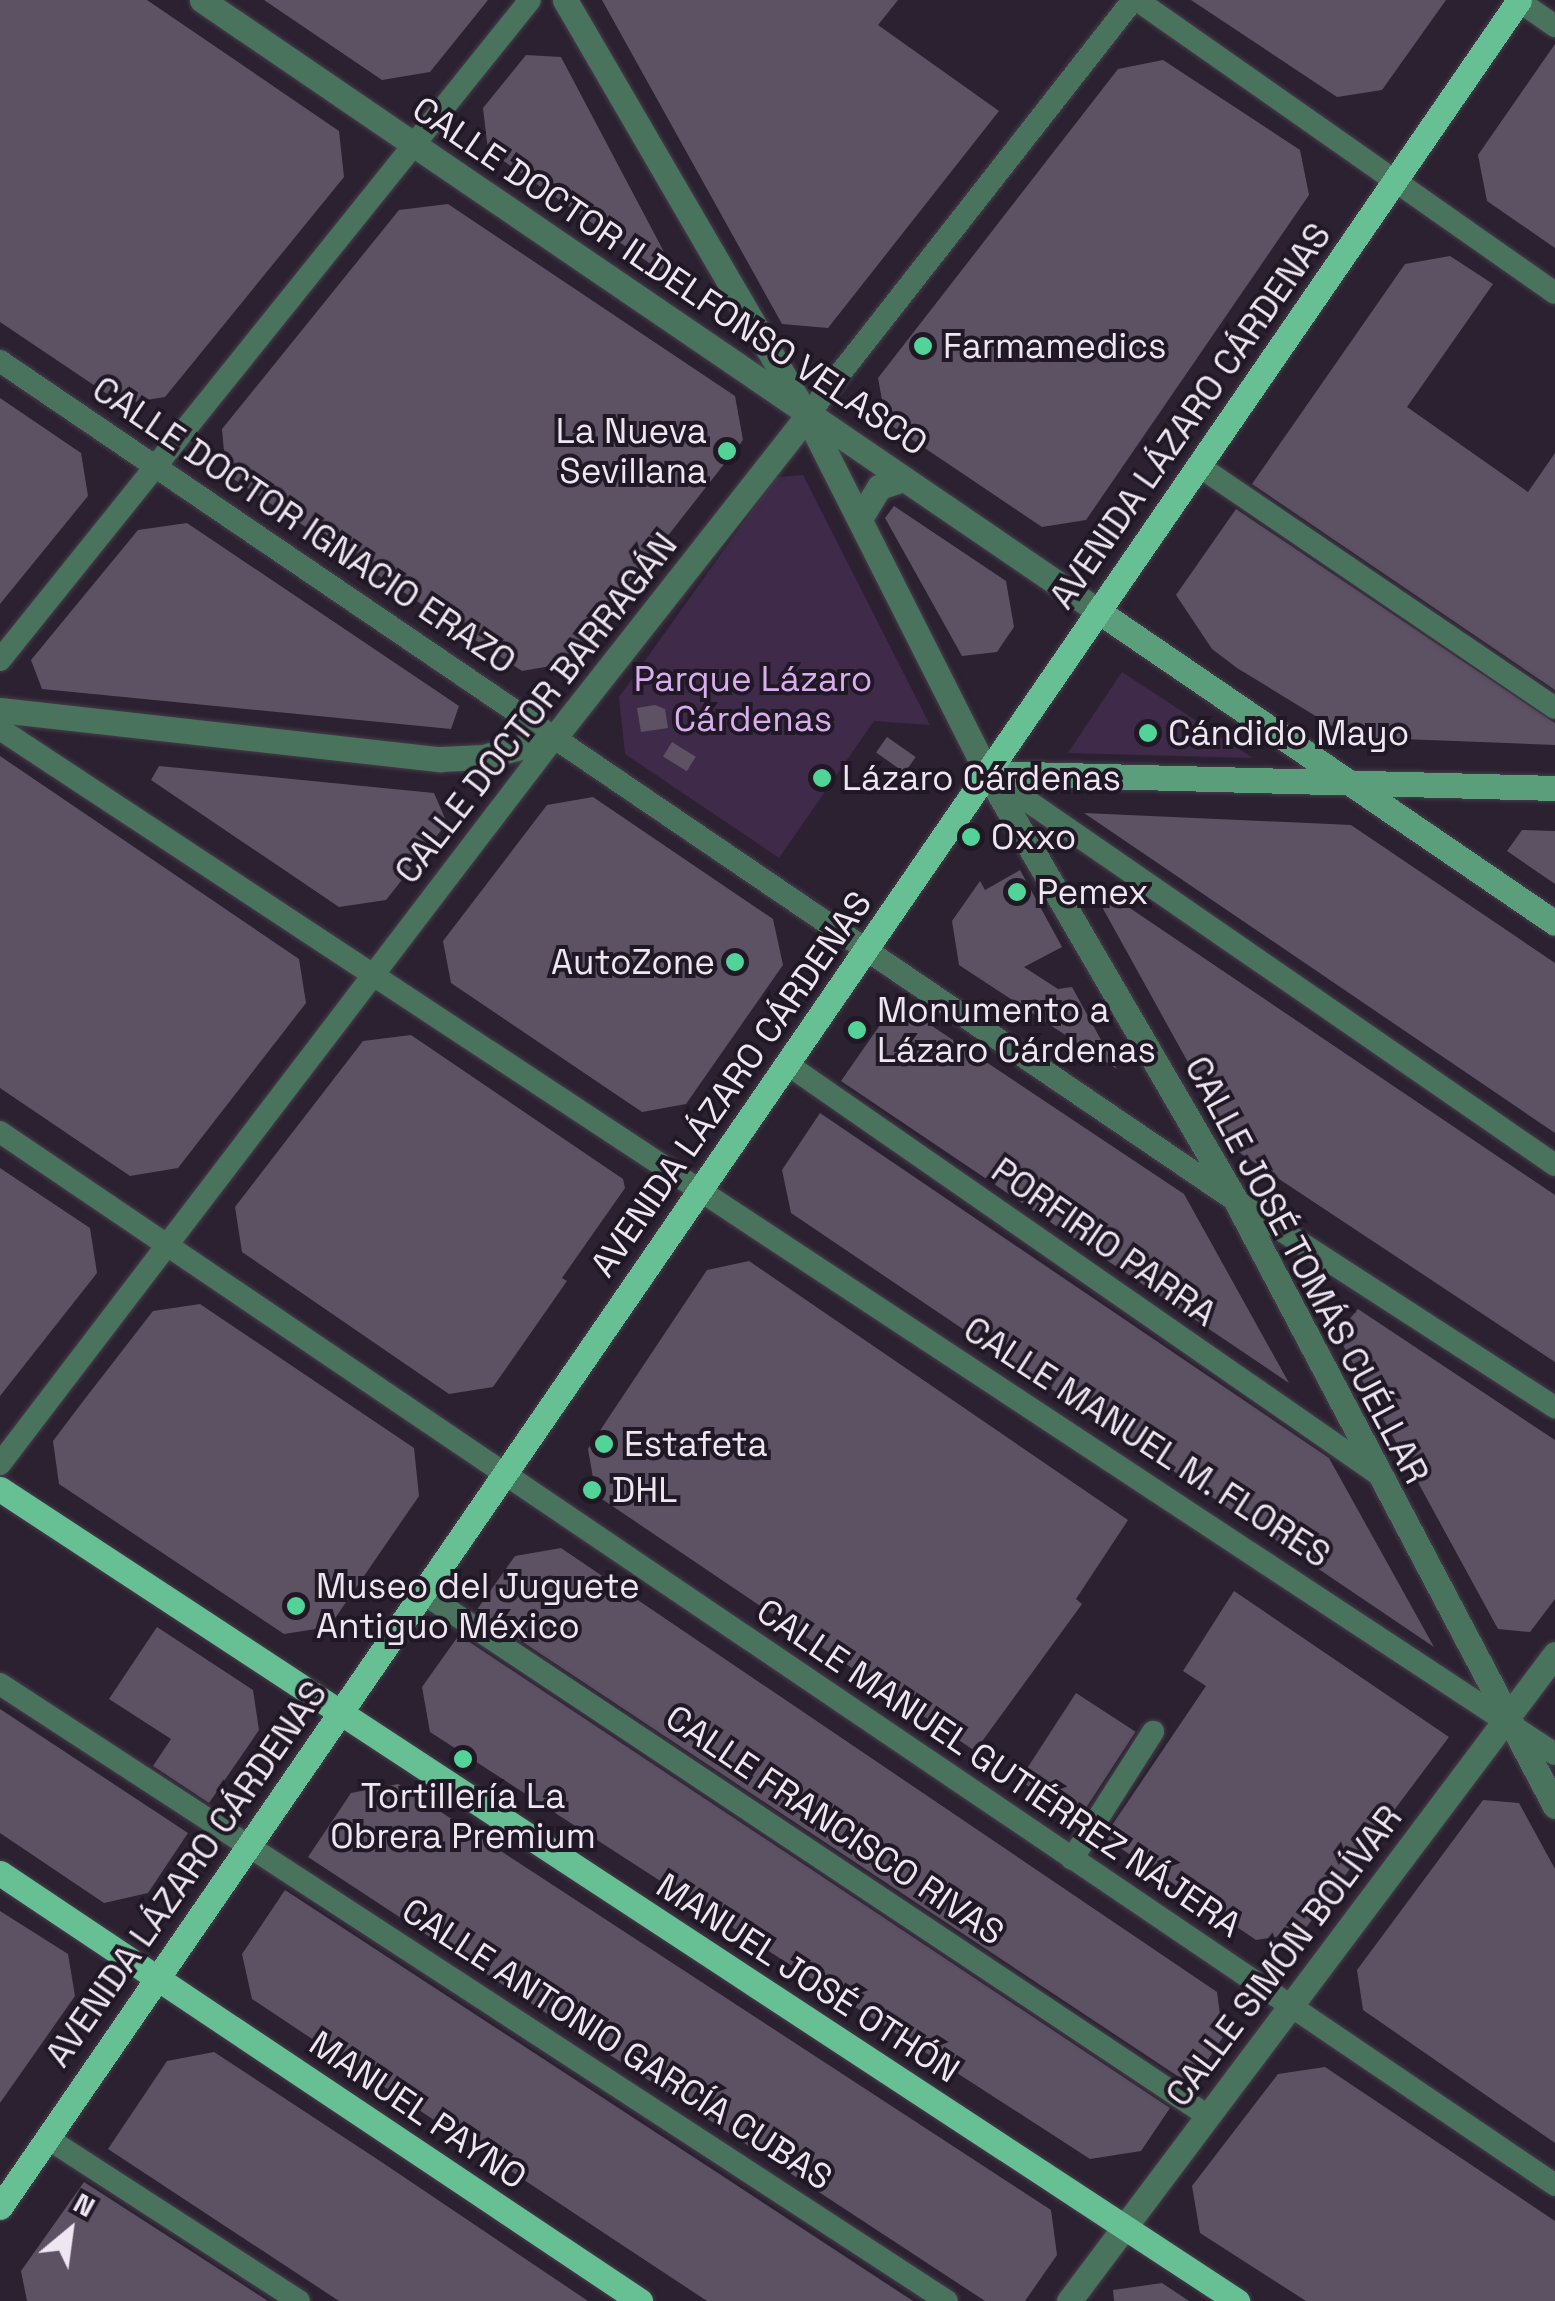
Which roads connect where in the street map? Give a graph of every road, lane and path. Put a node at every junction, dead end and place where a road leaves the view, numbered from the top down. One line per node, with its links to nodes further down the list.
1 (202, 0): 7 (street, CALLE DOCTOR ILDELFONSO VELASCO)
2 (530, 0): 7 (street)
3 (564, 0): 11 (street, CALLE JOSÉ TOMÁS CUÉLLAR)
4 (1135, 0): 8 (street); 11 (street, CALLE DOCTOR BARRAGÁN)
5 (1519, 0): 6 (street); 8 (main road, AVENIDA LÁZARO CÁRDENAS)
6 (1555, 26)
7 (414, 142): 11 (street, CALLE DOCTOR ILDELFONSO VELASCO); 12 (street)
8 (1396, 180): 9 (street); 13 (main road, AVENIDA LÁZARO CÁRDENAS)
9 (1555, 293)
10 (0, 361): 12 (street, CALLE DOCTOR IGNACIO ERAZO)
11 (807, 416): 14 (street, CALLE DOCTOR ILDELFONSO VELASCO); 15 (street, CALLE JOSÉ TOMÁS CUÉLLAR); 21 (street, CALLE DOCTOR BARRAGÁN)
12 (153, 464): 17 (street); 21 (street, CALLE DOCTOR IGNACIO ERAZO)
13 (1199, 466): 16 (main road, AVENIDA LÁZARO CÁRDENAS); 18 (street)
14 (904, 479): 15 (street); 16 (street, CALLE DOCTOR ILDELFONSO VELASCO)
15 (860, 517): 22 (street, CALLE JOSÉ TOMÁS CUÉLLAR)
16 (1098, 611): 22 (main road, AVENIDA LÁZARO CÁRDENAS); 23 (main road)
17 (0, 660)
18 (1555, 708)
19 (0, 710): 21 (street)
20 (0, 729): 27 (street, CALLE MANUEL M. FLORES)
21 (554, 738): 26 (street, CALLE DOCTOR IGNACIO ERAZO); 27 (street, CALLE DOCTOR BARRAGÁN)
22 (987, 773): 23 (main road); 26 (main road, AVENIDA LÁZARO CÁRDENAS); 30 (street); 32 (street, CALLE JOSÉ TOMÁS CUÉLLAR)
23 (1348, 780): 24 (main road); 25 (main road)
24 (1555, 788)
25 (1555, 923)
26 (865, 951): 28 (main road, AVENIDA LÁZARO CÁRDENAS); 32 (street, CALLE DOCTOR IGNACIO ERAZO)
27 (374, 975): 31 (street, CALLE MANUEL M. FLORES); 33 (street, CALLE DOCTOR BARRAGÁN)
28 (787, 1064): 31 (main road, AVENIDA LÁZARO CÁRDENAS); 37 (street, PORFIRIO PARRA)
29 (0, 1132): 33 (street, CALLE MANUEL GUTIÉRREZ NÁJERA)
30 (1555, 1166)
31 (700, 1189): 36 (main road, AVENIDA LÁZARO CÁRDENAS); 43 (street, CALLE MANUEL M. FLORES)
32 (1236, 1201): 34 (street, CALLE DOCTOR IGNACIO ERAZO); 37 (street, CALLE JOSÉ TOMÁS CUÉLLAR)
33 (168, 1246): 35 (street, CALLE DOCTOR BARRAGÁN); 36 (street, CALLE MANUEL GUTIÉRREZ NÁJERA)
34 (1555, 1407)
35 (0, 1464)
36 (504, 1476): 39 (main road, AVENIDA LÁZARO CÁRDENAS); 48 (street, CALLE MANUEL GUTIÉRREZ NÁJERA)
37 (1381, 1476): 43 (street, CALLE JOSÉ TOMÁS CUÉLLAR)
38 (0, 1489): 42 (main road, MANUEL JOSÉ OTHÓN)
39 (424, 1593): 42 (main road, AVENIDA LÁZARO CÁRDENAS); 52 (street, CALLE FRANCISCO RIVAS)
40 (1555, 1654): 43 (street, CALLE SIMÓN BOLÍVAR)
41 (0, 1684): 47 (street, CALLE ANTONIO GARCÍA CUBAS)
42 (340, 1714): 47 (main road, AVENIDA LÁZARO CÁRDENAS); 56 (main road, MANUEL JOSÉ OTHÓN)
43 (1506, 1720): 45 (street, CALLE MANUEL M. FLORES); 46 (street, CALLE JOSÉ TOMÁS CUÉLLAR); 51 (street, CALLE SIMÓN BOLÍVAR)
44 (1153, 1732): 48 (street)
45 (1555, 1754)
46 (1555, 1806)
47 (248, 1846): 50 (main road, AVENIDA LÁZARO CÁRDENAS); 59 (street, CALLE ANTONIO GARCÍA CUBAS)
48 (1072, 1859): 51 (street, CALLE MANUEL GUTIÉRREZ NÁJERA)
49 (0, 1873): 50 (main road, MANUEL PAYNO)
50 (158, 1976): 53 (main road, AVENIDA LÁZARO CÁRDENAS); 58 (main road, MANUEL PAYNO)
51 (1289, 2006): 52 (street, CALLE SIMÓN BOLÍVAR); 54 (street, CALLE MANUEL GUTIÉRREZ NÁJERA)
52 (1208, 2116): 56 (street, CALLE SIMÓN BOLÍVAR)
53 (47, 2138): 55 (main road, AVENIDA LÁZARO CÁRDENAS); 57 (street)
54 (1555, 2185)
55 (0, 2206)
56 (1125, 2228): 60 (street, CALLE SIMÓN BOLÍVAR); 61 (main road, MANUEL JOSÉ OTHÓN)
57 (299, 2301)
58 (640, 2301)
59 (947, 2301)
60 (1069, 2301)
61 (1237, 2301)

